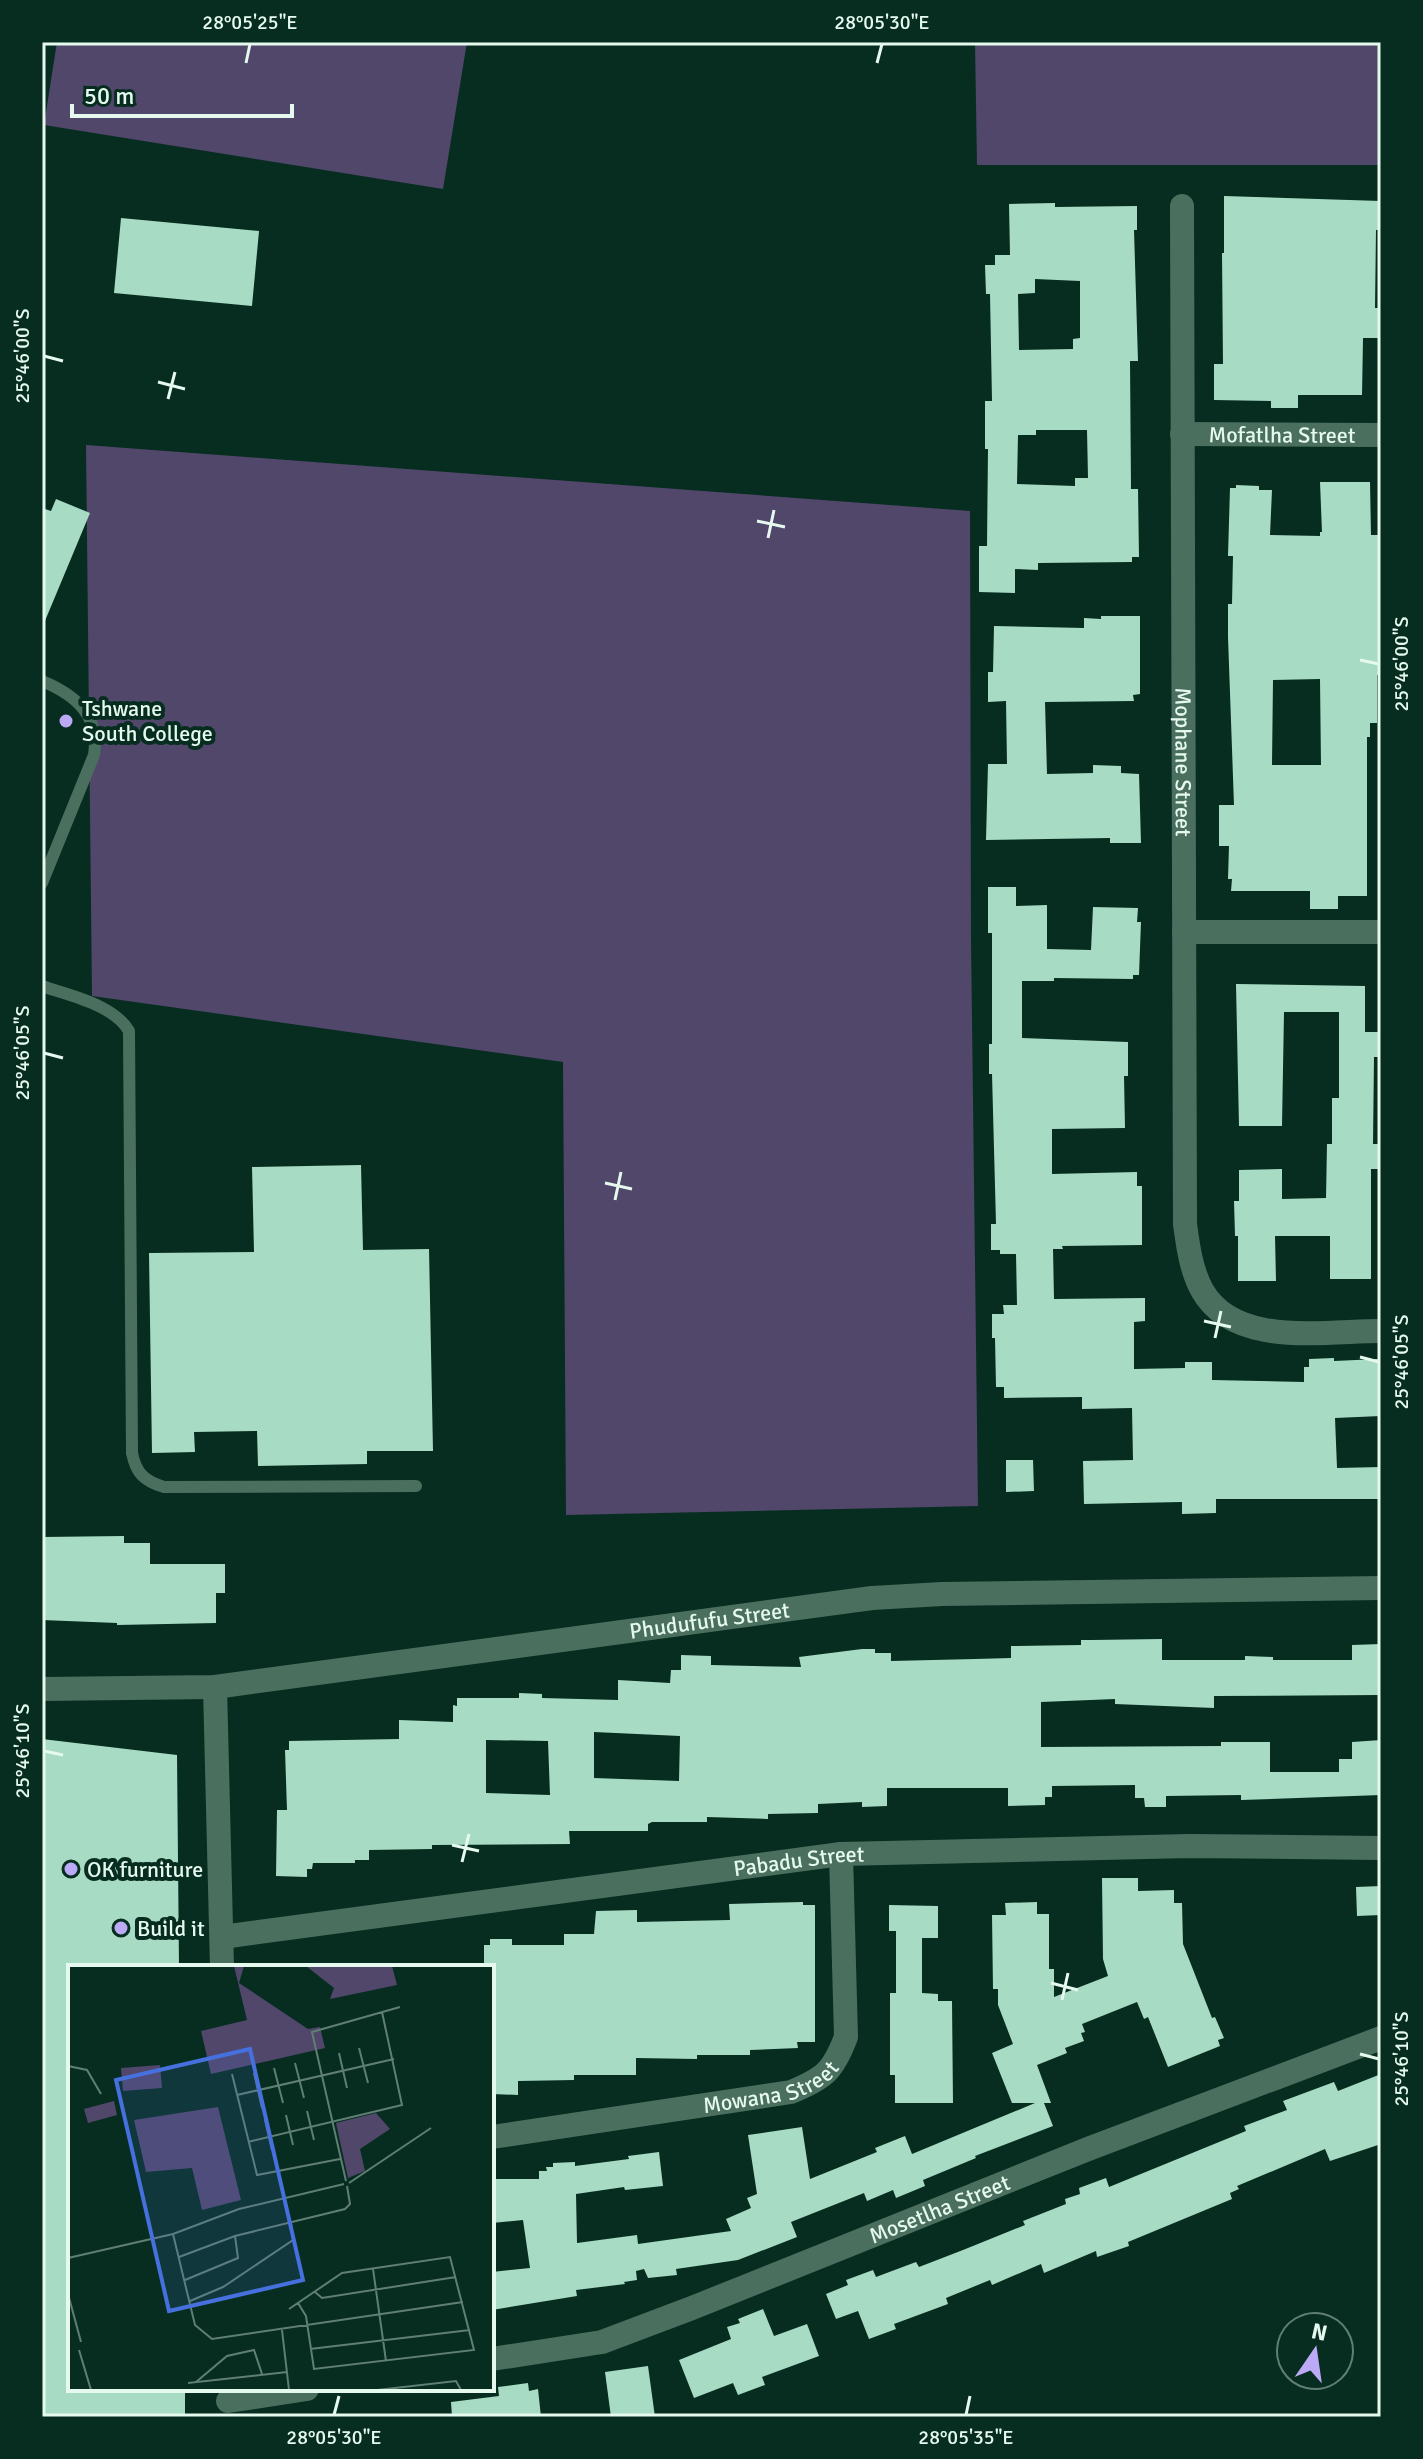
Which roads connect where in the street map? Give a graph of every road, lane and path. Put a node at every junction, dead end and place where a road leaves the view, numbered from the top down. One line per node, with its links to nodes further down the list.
1 (1182, 206): 2 (street, Mophane Street)
2 (1182, 434): 3 (street, Mofatlha Street); 6 (street, Mophane Street)
3 (1381, 435)
4 (42, 681): 5 (lane)
5 (42, 883)
6 (1184, 932): 7 (street); 9 (street, Mophane Street)
7 (1381, 932)
8 (42, 986): 10 (lane)
9 (1381, 1331)
10 (416, 1486)
11 (1381, 1588): 12 (street, Phudufufu Street)
12 (215, 1687): 13 (street, Phudufufu Street); 16 (street)
13 (42, 1689)
14 (1381, 1848): 15 (street, Pabadu Street)
15 (841, 1854): 16 (street, Pabadu Street); 19 (street, Mowana Street)
16 (222, 1937): 17 (street)
17 (222, 1965)
18 (1381, 2038): 20 (street, Mosetlha Street)
19 (494, 2137)
20 (494, 2359)
21 (295, 2391): 22 (street)
22 (228, 2402)

